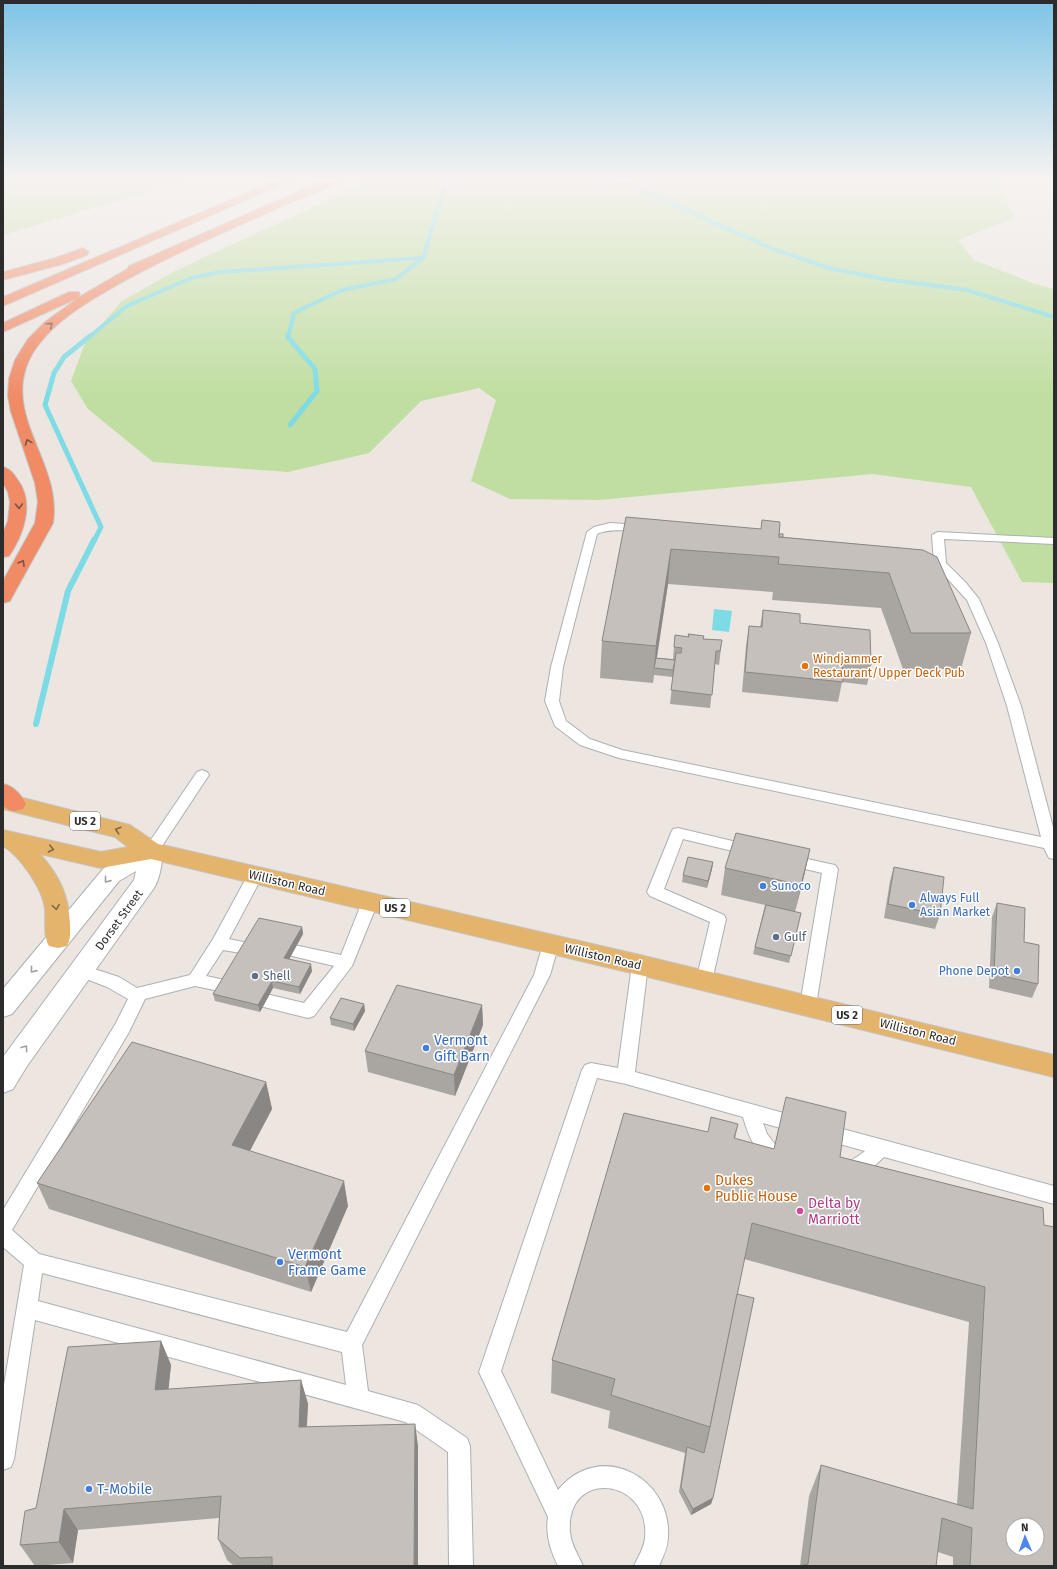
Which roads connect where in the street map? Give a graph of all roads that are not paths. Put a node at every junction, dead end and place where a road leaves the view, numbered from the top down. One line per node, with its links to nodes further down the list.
1 (90, 250): 5 (highway)
2 (124, 250): 6 (highway)
3 (176, 250): 4 (highway)
4 (147, 263): 7 (highway); 14 (highway, one-way to 4)
5 (3, 276)
6 (3, 302)
7 (3, 328)
8 (3, 472): 11 (highway, one-way to 11)
9 (651, 529): 18 (lane)
10 (1054, 541): 13 (lane)
11 (3, 552)
12 (925, 563): 13 (lane)
13 (940, 564): 18 (lane)
14 (3, 597)
15 (202, 775): 19 (lane)
16 (7, 798): 19 (main road, Williston Road / US 2, one-way to 16)
17 (8, 839): 19 (main road, Williston Road / US 2, one-way to 19); 24 (main road, one-way to 24)
18 (1052, 849)
19 (151, 851): 22 (main road, Williston Road / US 2); 24 (main road, one-way to 24); 31 (main road, Dorset Street)
20 (761, 853): 33 (lane)
21 (776, 857): 37 (lane)
22 (255, 875): 23 (main road, Williston Road / US 2); 25 (lane)
23 (370, 902): 26 (main road, Williston Road / US 2); 29 (lane)
24 (58, 939): 38 (main road, one-way to 38)
25 (219, 943): 27 (lane); 32 (lane)
26 (551, 944): 30 (main road, Williston Road / US 2); 51 (lane)
27 (247, 948)
28 (294, 951): 29 (lane)
29 (346, 962): 36 (lane)
30 (640, 965): 33 (main road, Williston Road / US 2); 40 (lane)
31 (82, 971): 35 (lane); 41 (main road, Dorset Street, one-way to 31)
32 (195, 980): 34 (lane); 35 (lane)
33 (704, 981): 37 (main road, Williston Road / US 2)
34 (224, 986)
35 (138, 996): 47 (lane)
36 (266, 1001)
37 (808, 1005): 39 (main road, Williston Road / US 2)
38 (3, 1007)
39 (1054, 1066)
40 (626, 1077): 42 (lane); 54 (lane)
41 (3, 1081)
42 (750, 1111): 43 (lane); 44 (lane)
43 (882, 1148): 45 (lane); 46 (lane)
44 (773, 1152)
45 (832, 1169)
46 (1054, 1195)
47 (3, 1228)
48 (3, 1234): 49 (lane)
49 (34, 1262): 50 (lane); 51 (lane)
50 (26, 1308): 52 (lane); 53 (lane)
51 (352, 1344): 52 (lane)
52 (358, 1399): 55 (lane)
53 (3, 1459)
54 (558, 1516): 56 (lane); 57 (lane)
55 (461, 1566)
56 (571, 1566)
57 (646, 1566)

